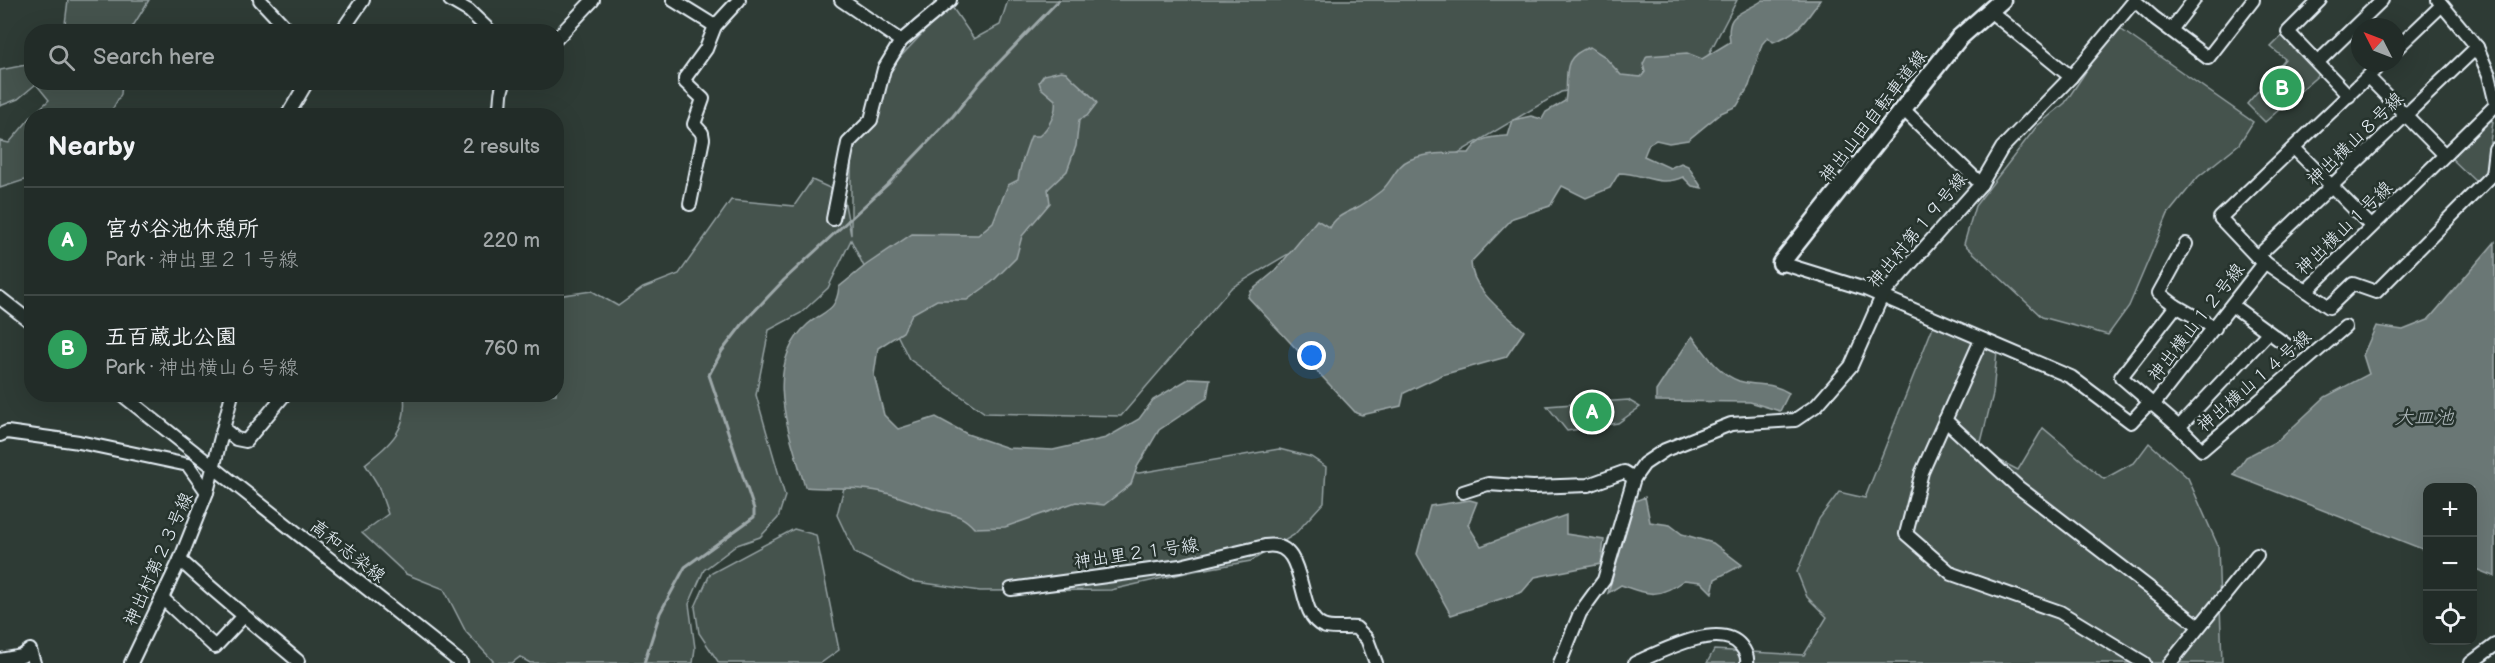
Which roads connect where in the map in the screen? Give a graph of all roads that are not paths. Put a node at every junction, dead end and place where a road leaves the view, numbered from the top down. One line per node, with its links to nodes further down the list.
1 (260, 0): 16 (street)
2 (363, 0): 17 (street)
3 (450, 0): 18 (street)
4 (592, 0): 20 (street)
5 (673, 0): 19 (street)
6 (739, 0): 19 (street)
7 (841, 0): 23 (street)
8 (950, 0): 23 (street)
9 (2135, 0): 21 (street); 27 (street, 神出村第１９号線)
10 (2194, 0): 21 (street)
11 (2253, 0): 21 (street)
12 (2320, 0): 25 (street)
13 (2382, 0): 25 (street)
14 (2440, 3): 22 (street); 24 (street)
15 (1996, 5): 27 (street); 36 (main road, 神出山田自転車道線)
16 (282, 24)
17 (346, 24)
18 (483, 24)
19 (715, 26): 43 (street)
20 (564, 30)
21 (2171, 30)
22 (2405, 40)
23 (902, 42): 44 (street)
24 (2477, 47): 32 (street); 37 (street, 神出横山８号線)
25 (2318, 62): 31 (street)
26 (2373, 72): 28 (street, 神出横山１号線)
27 (2071, 77): 41 (street, 神出村第１９号線)
28 (2368, 77): 31 (street, 神出横山１号線); 37 (street)
29 (302, 90): 34 (street)
30 (501, 90): 35 (street)
31 (2349, 96): 38 (street, 神出横山１号線)
32 (2495, 100)
33 (2495, 105): 40 (street, 神出横山１号線)
34 (292, 108)
35 (501, 108)
36 (1904, 110): 41 (street); 48 (main road, 神出山田自転車道線)
37 (2406, 115): 40 (street); 42 (street, 神出横山８号線)
38 (2294, 148): 42 (street); 47 (street, 神出横山１号線)
39 (2495, 149): 49 (street)
40 (2444, 154): 45 (street, 神出横山１号線)
41 (1981, 184): 50 (street, 神出村第１９号線)
42 (2331, 186): 45 (street); 47 (street, 神出横山８号線)
43 (690, 204)
44 (832, 219)
45 (2371, 226): 49 (street, 神出横山１号線)
46 (2187, 244): 52 (street)
47 (2261, 260): 49 (street, 神出横山１号線); 53 (street, 神出横山１２号線)
48 (1781, 263): 50 (street)
49 (2306, 291)
50 (1882, 296): 58 (street); 69 (street, 神出村第１９号線)
51 (0, 298): 54 (street)
52 (2175, 306): 56 (street); 63 (street, 神出横山１４号線)
53 (2232, 306): 56 (street, 神出横山１２号線); 57 (street, 神出横山１４号線)
54 (24, 317)
55 (2345, 327): 65 (street, 神出横山１４号線)
56 (2215, 328): 63 (street, 神出横山１２号線)
57 (2268, 333): 59 (street, 神出横山１４号線); 65 (street)
58 (1981, 340): 63 (street, 神出横山１２号線); 64 (street)
59 (2289, 347)
60 (131, 402): 68 (street, 高和志染線)
61 (230, 402): 66 (street, 神出村第２３号線)
62 (278, 402): 66 (street)
63 (2154, 404): 65 (street, 神出横山１４号線)
64 (1945, 420): 77 (street); 88 (street)
65 (2179, 427)
66 (224, 429): 68 (street, 神出村第２３号線)
67 (0, 435): 70 (street)
68 (213, 467): 70 (street, 神出村第２３号線); 83 (street, 高和志染線)
69 (1634, 478): 71 (street); 85 (street, 神出村第１９号線)
70 (207, 492): 73 (street, 神出村第２３号線)
71 (1463, 492)
72 (2257, 555): 77 (street)
73 (180, 560): 75 (street, 神出村第２３号線); 76 (street)
74 (1011, 589): 84 (street, 神出里２１号線)
75 (162, 598): 76 (street); 82 (street, 神出村第２３号線)
76 (243, 617): 80 (street)
77 (2199, 626): 89 (street)
78 (2495, 645): 90 (street)
79 (0, 660): 81 (street)
80 (298, 661)
81 (34, 663)
82 (131, 663)
83 (460, 663)
84 (1376, 663)
85 (1560, 663)
86 (1635, 663): 87 (street)
87 (1747, 663)
88 (2144, 663)
89 (2170, 663)
90 (2471, 663)

